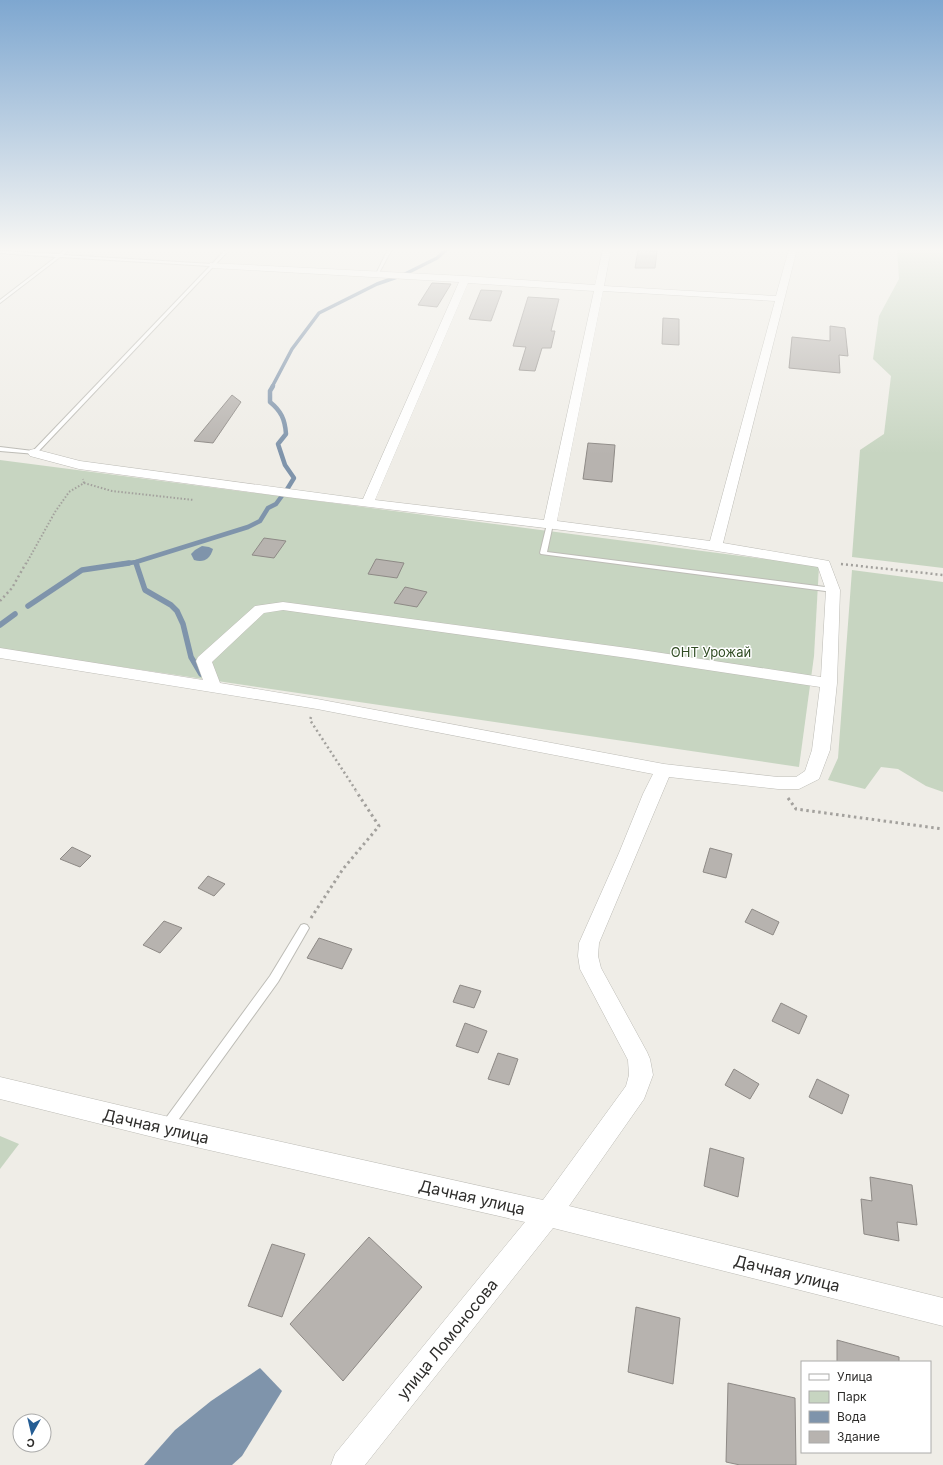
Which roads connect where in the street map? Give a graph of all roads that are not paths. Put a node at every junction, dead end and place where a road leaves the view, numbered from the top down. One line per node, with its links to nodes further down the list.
1 (163, 317): 6 (lane)
2 (448, 317): 7 (street)
3 (593, 317): 8 (street)
4 (776, 317): 9 (street)
5 (0, 449): 6 (lane)
6 (34, 454): 7 (street)
7 (367, 503): 8 (street)
8 (550, 524): 9 (street); 10 (lane)
9 (716, 545): 10 (street)
10 (833, 590): 12 (street)
11 (0, 653): 13 (street)
12 (829, 683): 13 (street); 14 (street)
13 (213, 687): 14 (street)
14 (664, 770): 18 (street, улица Ломоносова)
15 (304, 928): 17 (lane)
16 (0, 1088): 17 (street, Дачная улица)
17 (165, 1128): 18 (street, Дачная улица)
18 (548, 1214): 19 (street, Дачная улица); 20 (street, улица Ломоносова)
19 (943, 1312)
20 (346, 1465)

